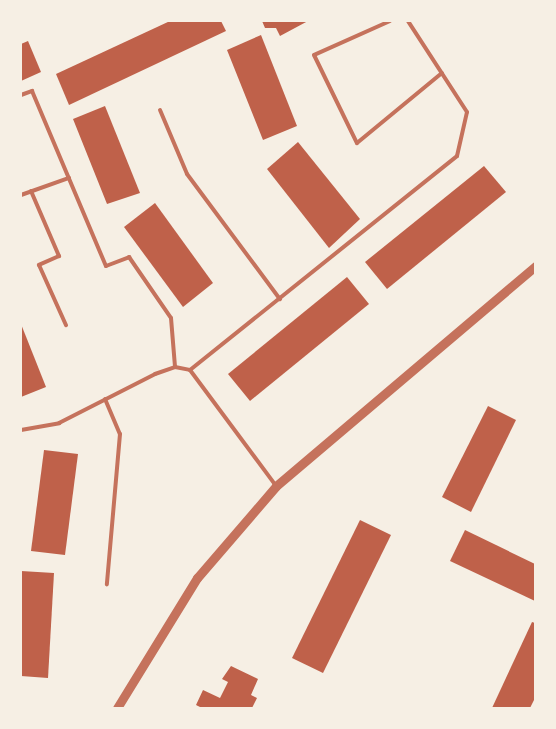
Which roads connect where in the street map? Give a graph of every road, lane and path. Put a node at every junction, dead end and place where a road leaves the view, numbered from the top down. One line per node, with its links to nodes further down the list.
1 (390, 21): 3 (lane)
2 (408, 21): 3 (lane)
3 (442, 73): 10 (lane)
4 (21, 95): 6 (lane)
5 (160, 110): 10 (lane)
6 (69, 178): 7 (lane); 12 (lane)
7 (31, 191): 8 (lane); 11 (lane)
8 (21, 194)
9 (535, 266): 16 (street)
10 (280, 299): 13 (lane)
11 (66, 325)
12 (175, 367): 13 (lane); 14 (lane)
13 (190, 370): 16 (lane)
14 (105, 399): 15 (lane); 17 (lane)
15 (21, 430)
16 (276, 486): 18 (street)
17 (107, 584)
18 (117, 708)

